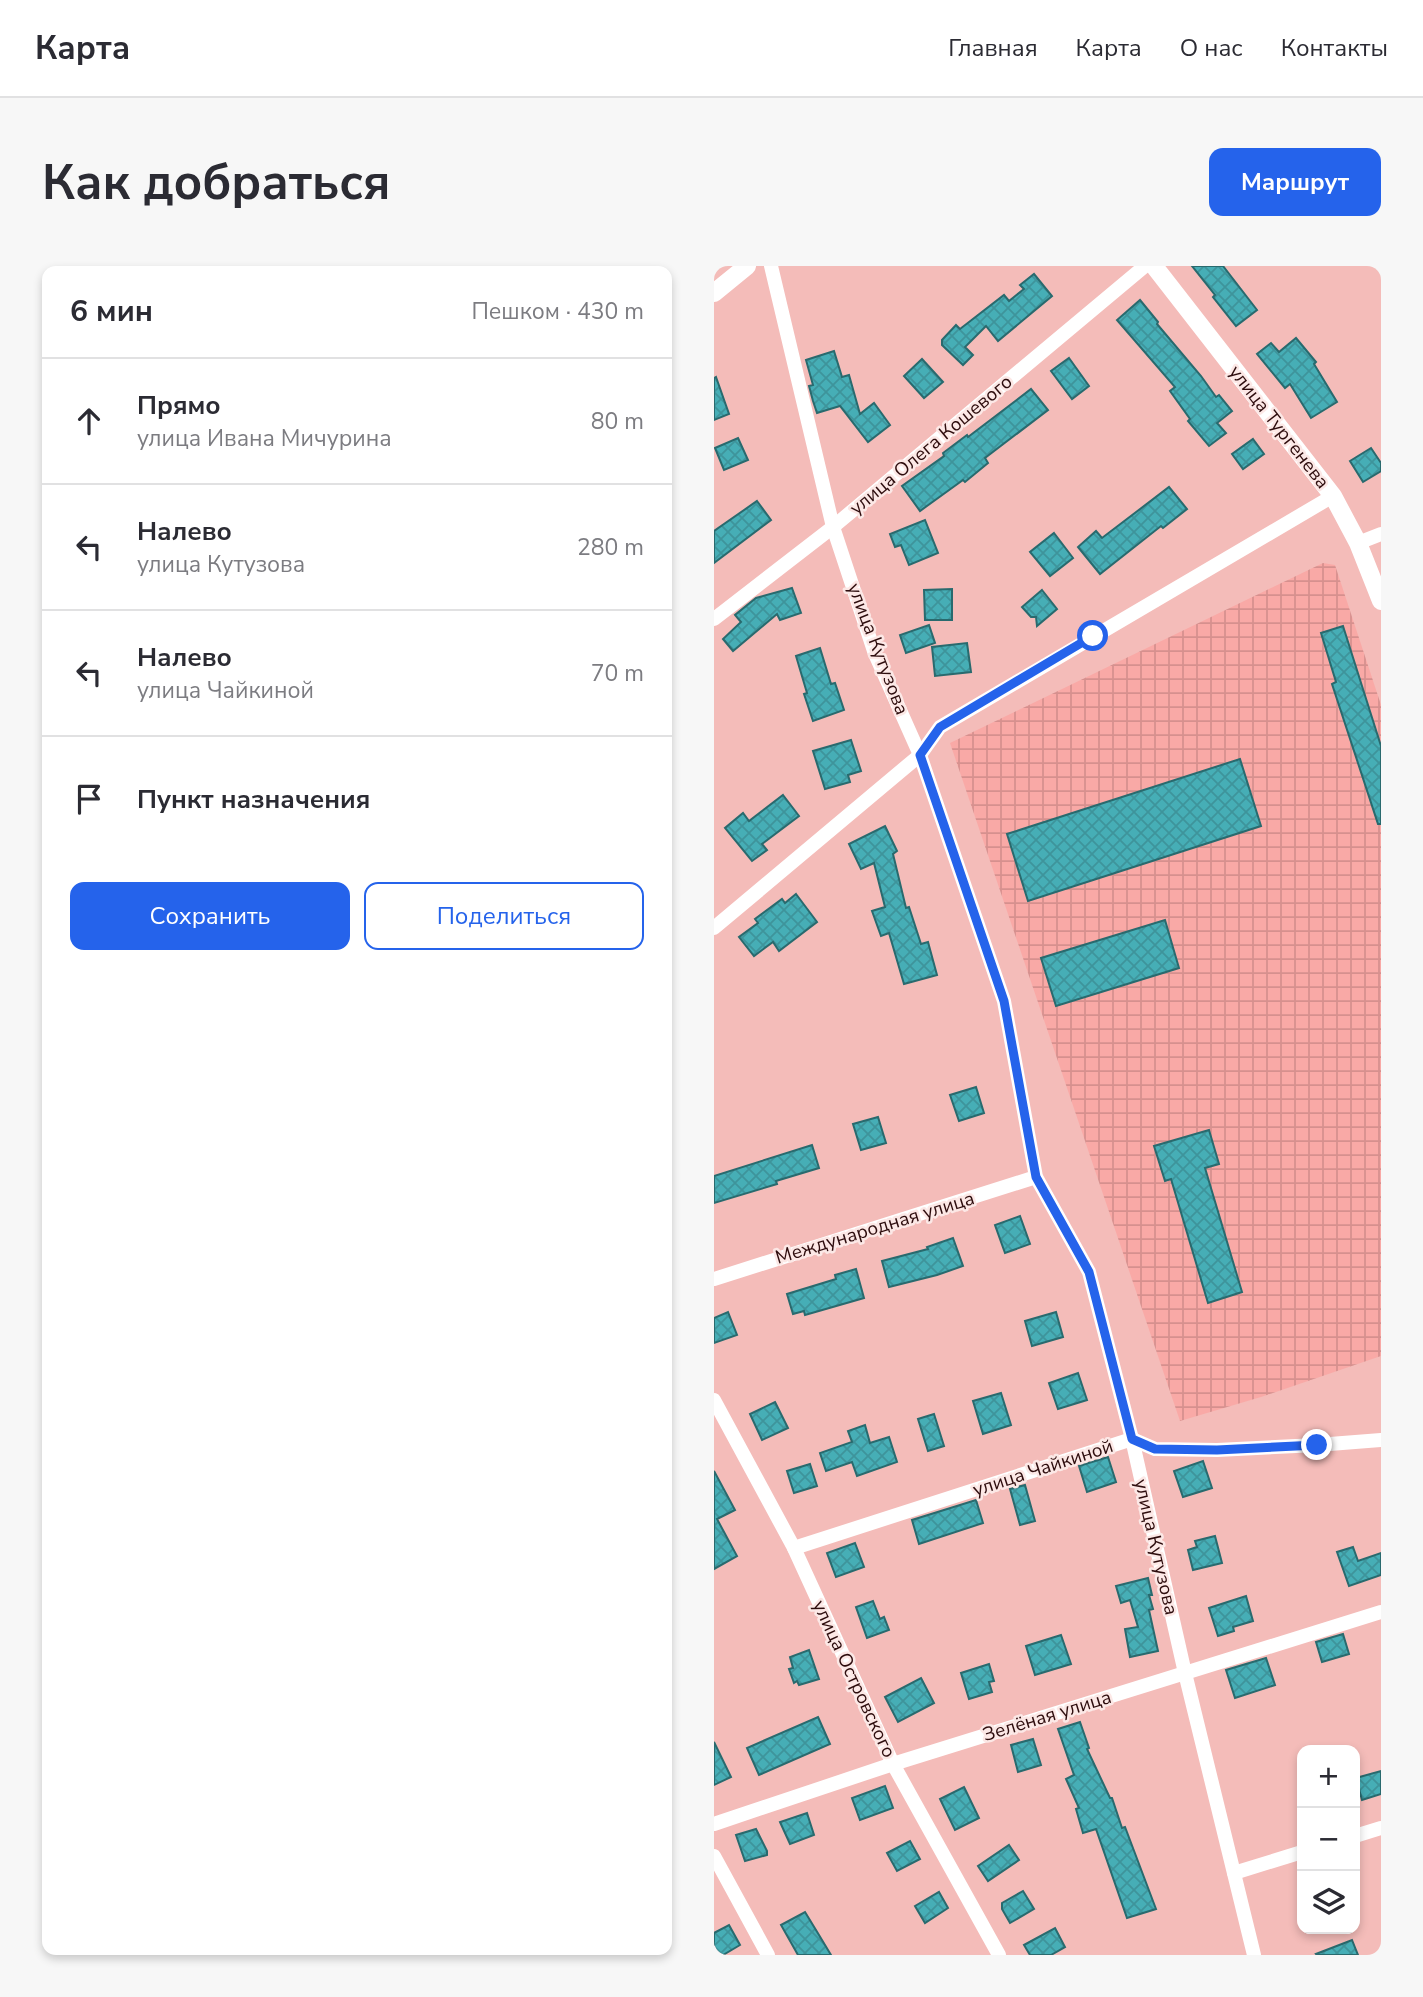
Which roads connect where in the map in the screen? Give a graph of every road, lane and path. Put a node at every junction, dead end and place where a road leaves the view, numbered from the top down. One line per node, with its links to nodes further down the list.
1 (747, 266): 5 (street)
2 (771, 266): 7 (street, улица Кутузова)
3 (1145, 266): 7 (street, улица Олега Кошевого)
4 (1154, 266): 6 (street, улица Тургенева)
5 (714, 293)
6 (1332, 496): 9 (street, улица Тургенева); 12 (street)
7 (833, 527): 11 (street, улица Олега Кошевого); 12 (street, улица Кутузова)
8 (1381, 534): 9 (street)
9 (1358, 544): 10 (street, улица Тургенева)
10 (1381, 601)
11 (714, 619)
12 (920, 755): 13 (street); 14 (street, улица Кутузова)
13 (714, 928)
14 (1036, 1177): 15 (street, Международная улица); 17 (street, улица Кутузова)
15 (714, 1279)
16 (714, 1400): 19 (street, улица Островского)
17 (1132, 1439): 18 (street, улица Чайкиной); 19 (street, улица Чайкиной); 21 (street, улица Кутузова)
18 (1381, 1440)
19 (793, 1548): 22 (street, улица Островского)
20 (1381, 1612): 21 (street, Зелёная улица)
21 (1185, 1673): 22 (street, Зелёная улица); 28 (street, улица Кутузова)
22 (893, 1764): 23 (street, Зелёная улица); 30 (street, улица Островского)
23 (714, 1824)
24 (1381, 1828): 25 (street)
25 (1360, 1834)
26 (1297, 1854): 28 (street)
27 (714, 1856): 29 (street)
28 (1234, 1873): 31 (street, улица Кутузова)
29 (768, 1955)
30 (999, 1955)
31 (1254, 1955)

